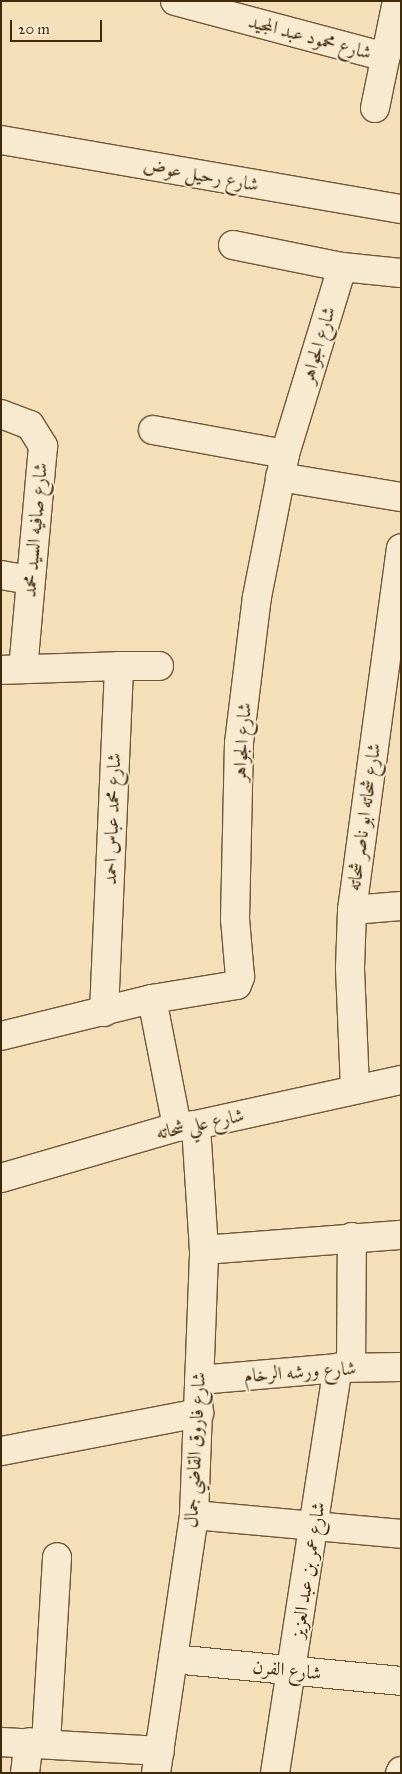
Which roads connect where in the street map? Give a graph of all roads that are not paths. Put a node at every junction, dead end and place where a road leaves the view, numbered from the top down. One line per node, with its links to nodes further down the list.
1 (175, 1): 3 (street, شارع محمود عبد المجيد)
2 (397, 1): 3 (street)
3 (386, 57): 4 (street)
4 (375, 108)
5 (1, 140): 6 (street, شارع رحيل عوض)
6 (401, 210)
7 (233, 245): 8 (street)
8 (342, 267): 9 (street); 12 (street, شارع الجواهر)
9 (401, 273)
10 (1, 414): 16 (street, شارع صافيه السيد محمد)
11 (154, 430): 12 (street)
12 (282, 465): 13 (street); 23 (street, شارع الجواهر)
13 (401, 497)
14 (401, 548): 20 (street, شارع شحاته ابو ناصر شحاته)
15 (1, 574): 16 (street)
16 (30, 580): 19 (street, شارع صافيه السيد محمد)
17 (119, 666): 18 (street); 19 (street); 24 (street, شارع محمد عباس احمد)
18 (159, 666)
19 (12, 669)
20 (390, 705): 22 (street, شارع شحاته ابو ناصر شحاته)
21 (401, 906): 22 (street)
22 (352, 910): 27 (street, شارع شحاته ابو ناصر شحاته)
23 (152, 999): 24 (street, شارع الجواهر); 28 (street, شارع فاروق القاضي جمال)
24 (104, 1012): 25 (street, شارع الجواهر)
25 (1, 1036)
26 (401, 1080): 27 (street, شارع علي شحاته)
27 (354, 1088): 28 (street, شارع علي شحاته)
28 (186, 1126): 29 (street, شارع علي شحاته); 32 (street, شارع فاروق القاضي جمال)
29 (1, 1178)
30 (401, 1235): 31 (street)
31 (352, 1237): 32 (street); 34 (street, شارع عمر بن عبد العزيز)
32 (204, 1250): 35 (street, شارع فاروق القاضي جمال)
33 (401, 1367): 34 (street, شارع ورشه الرخام)
34 (344, 1368): 35 (street, شارع ورشه الرخام); 39 (street, شارع عمر بن عبد العزيز)
35 (199, 1380): 36 (street, شارع فاروق القاضي جمال)
36 (199, 1414): 37 (street); 38 (street, شارع فاروق القاضي جمال)
37 (1, 1451)
38 (194, 1515): 39 (street); 42 (street, شارع فاروق القاضي جمال)
39 (315, 1527): 40 (street); 43 (street, شارع عمر بن عبد العزيز)
40 (401, 1534)
41 (57, 1557): 46 (street)
42 (173, 1659): 43 (street, شارع الفرن); 47 (street, شارع فاروق القاضي جمال)
43 (292, 1670): 44 (street, شارع الفرن); 49 (street, شارع عمر بن عبد العزيز)
44 (401, 1681)
45 (1, 1742): 46 (street)
46 (38, 1742): 47 (street); 48 (street)
47 (158, 1762)
48 (25, 1773)
49 (275, 1773)

